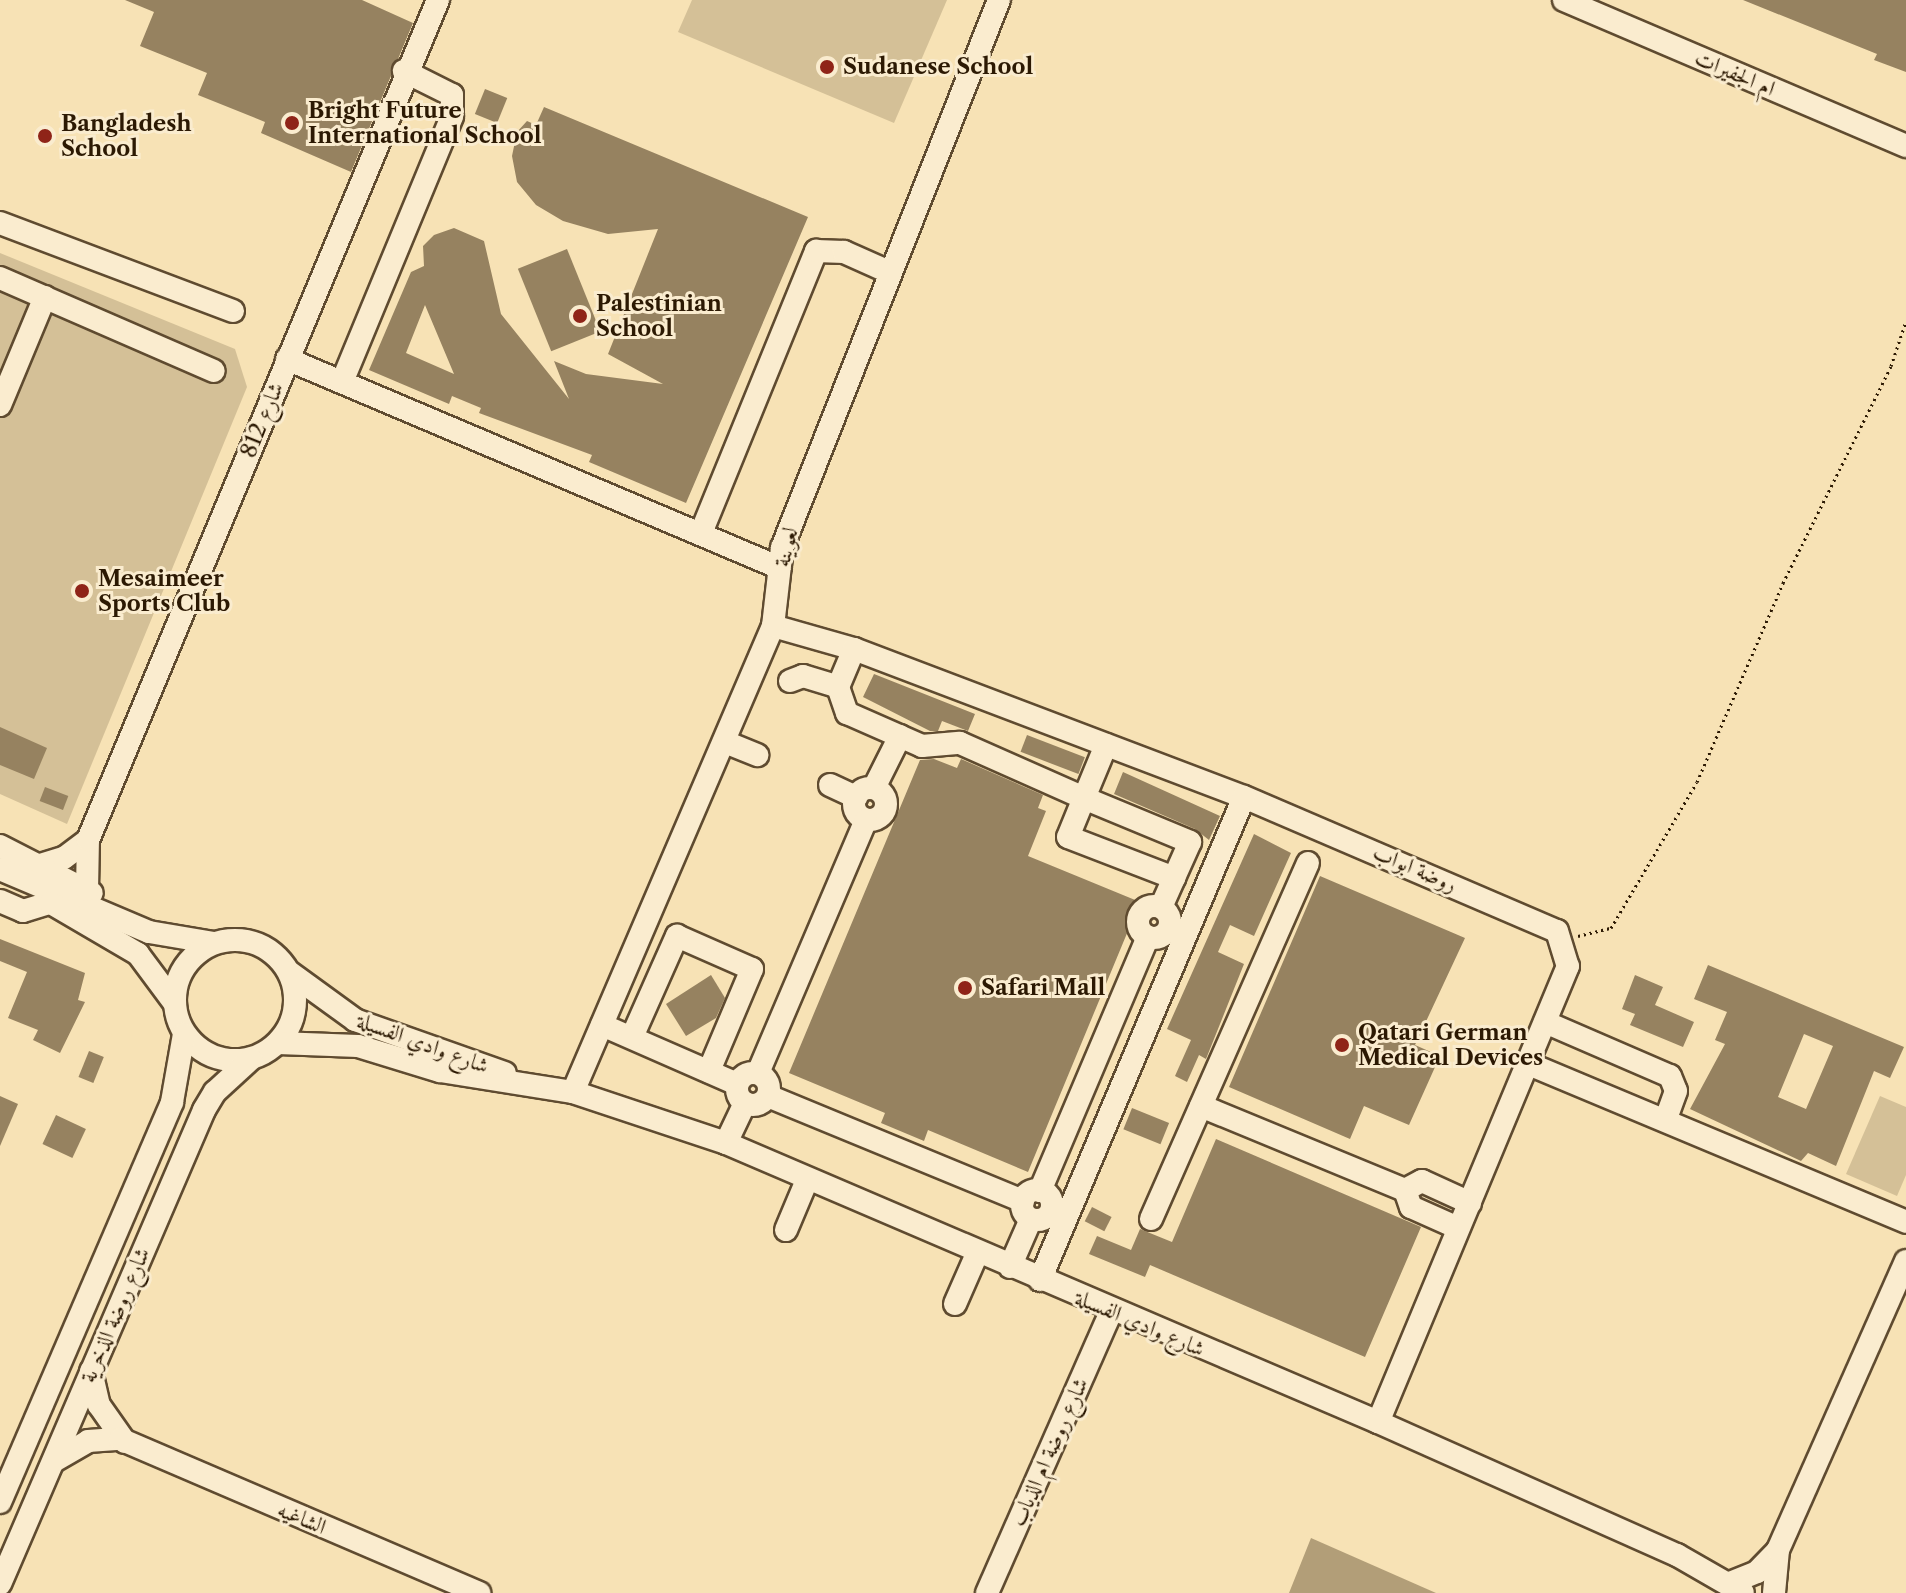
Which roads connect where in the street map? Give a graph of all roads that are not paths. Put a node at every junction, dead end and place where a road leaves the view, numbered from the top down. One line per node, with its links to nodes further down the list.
1 (438, 0): 4 (street, شارع 812)
2 (999, 0): 7 (street, لعوينة)
3 (1564, 0): 5 (street, ام الجفيرات)
4 (404, 71): 11 (street, شارع 812); 13 (street)
5 (1906, 146)
6 (0, 223): 10 (street)
7 (889, 272): 15 (street); 16 (street, لعوينة)
8 (0, 278): 9 (street)
9 (45, 297): 12 (street); 14 (street)
10 (233, 311)
11 (287, 359): 13 (street); 29 (street, شارع 812)
12 (214, 371)
13 (342, 382): 15 (street)
14 (0, 405)
15 (701, 533): 16 (street)
16 (780, 568): 17 (street, لعوينة)
17 (773, 626): 18 (street, روضة ابواب); 22 (street, لعوينة)
18 (854, 649): 20 (street); 23 (street, روضة ابواب)
19 (790, 681): 20 (street)
20 (838, 687): 21 (street)
21 (900, 736): 26 (street); 28 (street)
22 (725, 742): 24 (street); 44 (street, لعوينة)
23 (1106, 745): 27 (street, روضة ابواب); 28 (street)
24 (757, 755)
25 (830, 785): 26 (street)
26 (865, 792): 51 (street)
27 (1244, 797): 39 (street); 43 (street, روضة ابواب)
28 (1084, 798): 34 (street); 34 (street)
29 (88, 840): 33 (street); 35 (street, شارع 812)
30 (0, 846): 33 (street)
31 (1308, 863): 56 (street)
32 (0, 869): 33 (street)
33 (32, 873): 35 (street); 37 (street); 38 (street)
34 (1174, 878): 39 (street)
35 (87, 890): 38 (street)
36 (0, 901): 37 (street)
37 (50, 903): 42 (street)
38 (117, 919): 40 (street)
39 (1173, 923): 62 (street); 62 (street)
40 (214, 943): 41 (street); 42 (street)
41 (288, 970): 47 (street); 52 (street, شارع وادي الفسيلة)
42 (173, 1001): 45 (street)
43 (1545, 1022): 49 (street); 57 (street)
44 (602, 1025): 46 (street); 53 (street, لعوينة)
45 (184, 1034): 48 (street); 77 (street, شارع روضة الذخرية)
46 (632, 1037): 50 (street); 50 (street)
47 (278, 1043): 48 (street); 52 (street, شارع وادي الفسيلة)
48 (251, 1059): 73 (street, شارع روضة الذخرية)
49 (1529, 1064): 57 (street); 61 (street)
50 (709, 1071): 54 (street)
51 (758, 1073): 54 (street); 55 (street)
52 (525, 1082): 53 (street, شارع وادي الفسيلة)
53 (573, 1092): 58 (street, شارع وادي الفسيلة)
54 (741, 1094): 55 (street); 58 (street)
55 (768, 1096): 62 (street)
56 (1201, 1106): 60 (street); 63 (street)
57 (1666, 1119): 64 (street)
58 (726, 1143): 59 (street, شارع وادي الفسيلة)
59 (807, 1180): 66 (street); 67 (street, شارع وادي الفسيلة)
60 (1405, 1190): 61 (street); 65 (street)
61 (1470, 1203): 65 (street)
62 (1042, 1208): 69 (street); 70 (street)
63 (1151, 1219)
64 (1906, 1222)
65 (1458, 1228): 74 (street)
66 (786, 1230)
67 (977, 1254): 69 (street, شارع وادي الفسيلة); 71 (street)
68 (1906, 1261): 78 (street)
69 (1010, 1267): 70 (street, شارع وادي الفسيلة)
70 (1040, 1280): 72 (street, شارع وادي الفسيلة)
71 (955, 1304)
72 (1111, 1312): 74 (street, شارع وادي الفسيلة); 82 (street, شارع روضة ام الذياب)
73 (91, 1371): 75 (street); 76 (street, شارع روضة الذخرية)
74 (1378, 1422): 80 (street, شارع وادي الفسيلة)
75 (125, 1442): 76 (street, الشاغيه); 81 (street, الشاغيه)
76 (52, 1463): 79 (street, شارع روضة الذخرية)
77 (0, 1502)
78 (1778, 1550): 80 (street); 83 (street)
79 (0, 1584)
80 (1736, 1588)
81 (479, 1593)
82 (987, 1593)
83 (1774, 1593)

